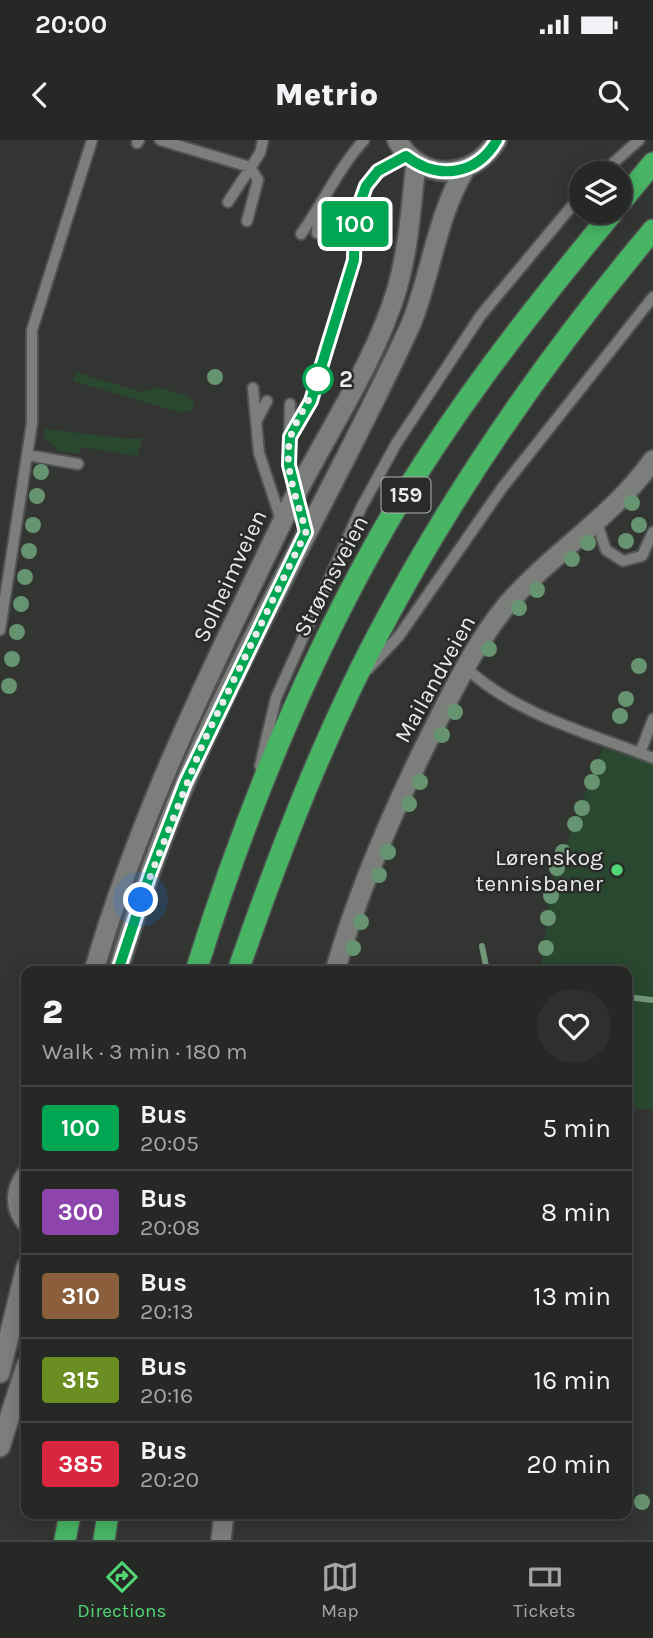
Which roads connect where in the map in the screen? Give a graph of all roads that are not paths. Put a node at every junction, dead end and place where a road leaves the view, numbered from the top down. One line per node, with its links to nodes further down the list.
1 (92, 140): 31 (lane)
2 (160, 140): 10 (lane)
3 (263, 140): 10 (lane)
4 (364, 140): 14 (lane)
5 (497, 140): 11 (main road)
6 (639, 140): 8 (lane)
7 (406, 153): 11 (main road); 16 (lane); 34 (main road, Solheimveien)
8 (615, 161)
9 (653, 163): 12 (highway)
10 (250, 167): 13 (lane); 17 (lane)
11 (464, 171): 37 (main road, Solheimveien)
12 (632, 188)
13 (228, 202)
14 (319, 208): 20 (lane); 21 (lane)
15 (569, 208): 45 (lane)
16 (355, 217): 22 (lane); 23 (lane)
17 (247, 221)
18 (603, 224): 45 (highway, Strømsveien / 159)
19 (653, 230): 41 (highway, 159)
20 (317, 233)
21 (301, 234)
22 (339, 243)
23 (352, 265)
24 (653, 297): 41 (lane)
25 (253, 388): 29 (lane)
26 (314, 392): 30 (lane)
27 (267, 401): 29 (lane)
28 (290, 404): 30 (lane)
29 (256, 422): 35 (lane)
30 (290, 437): 34 (lane)
31 (27, 455): 33 (lane); 39 (lane)
32 (653, 460): 36 (main road, Mailandveien)
33 (78, 464)
34 (296, 494): 35 (main road, Solheimveien); 37 (lane)
35 (282, 523): 46 (main road, Solheimveien)
36 (597, 523): 38 (lane); 40 (main road, Mailandveien)
37 (306, 532): 47 (main road, Solheimveien)
38 (653, 533)
39 (0, 630)
40 (465, 667): 43 (lane); 50 (main road, Mailandveien)
41 (355, 684): 49 (highway, 159)
42 (653, 719): 43 (lane)
43 (640, 753): 44 (lane)
44 (653, 758)
45 (250, 808): 48 (highway, Strømsveien / 159)
46 (96, 966)
47 (120, 966)
48 (198, 966)
49 (241, 966)
50 (337, 966)
51 (21, 1182): 52 (main road)
52 (21, 1210)
53 (21, 1287): 54 (main road)
54 (0, 1373)
55 (21, 1382): 56 (main road)
56 (0, 1447)
57 (69, 1519): 60 (highway)
58 (107, 1519): 61 (highway)
59 (223, 1519): 62 (main road)
60 (65, 1540)
61 (104, 1540)
62 (221, 1540)

